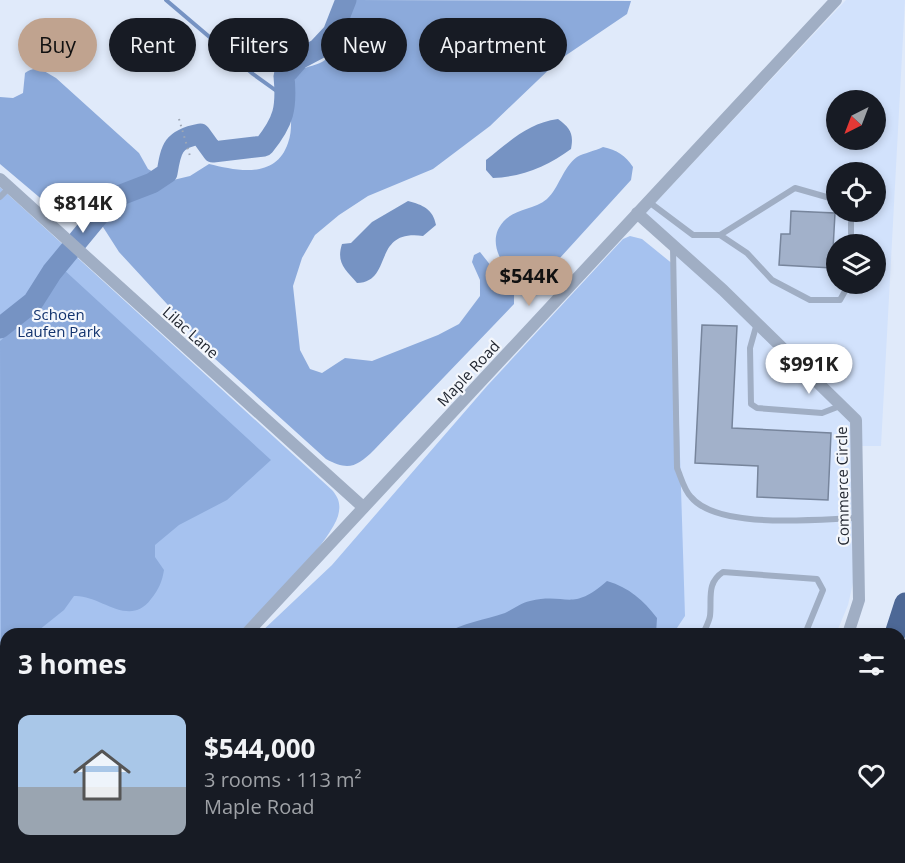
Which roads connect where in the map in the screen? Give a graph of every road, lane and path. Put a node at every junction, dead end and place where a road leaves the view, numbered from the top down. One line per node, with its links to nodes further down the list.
1 (836, 0): 7 (street, Maple Road)
2 (179, 119): 3 (path)
3 (190, 156)
4 (5, 183): 5 (lane); 14 (street, Lilac Lane)
5 (0, 197)
6 (826, 197): 9 (lane)
7 (649, 201): 8 (street, Maple Road); 9 (lane)
8 (637, 213): 10 (street, Commerce Circle); 14 (street, Maple Road)
9 (720, 235): 11 (lane)
10 (673, 245): 12 (street, Commerce Circle); 15 (lane)
11 (843, 294)
12 (757, 323): 13 (street, Commerce Circle); 13 (lane)
13 (841, 405): 15 (street, Commerce Circle)
14 (363, 507): 17 (street, Maple Road)
15 (858, 518): 20 (street, Commerce Circle)
16 (905, 603): 21 (highway)
17 (252, 628)
18 (706, 628): 19 (lane)
19 (807, 628)
20 (850, 628)
21 (897, 628)

